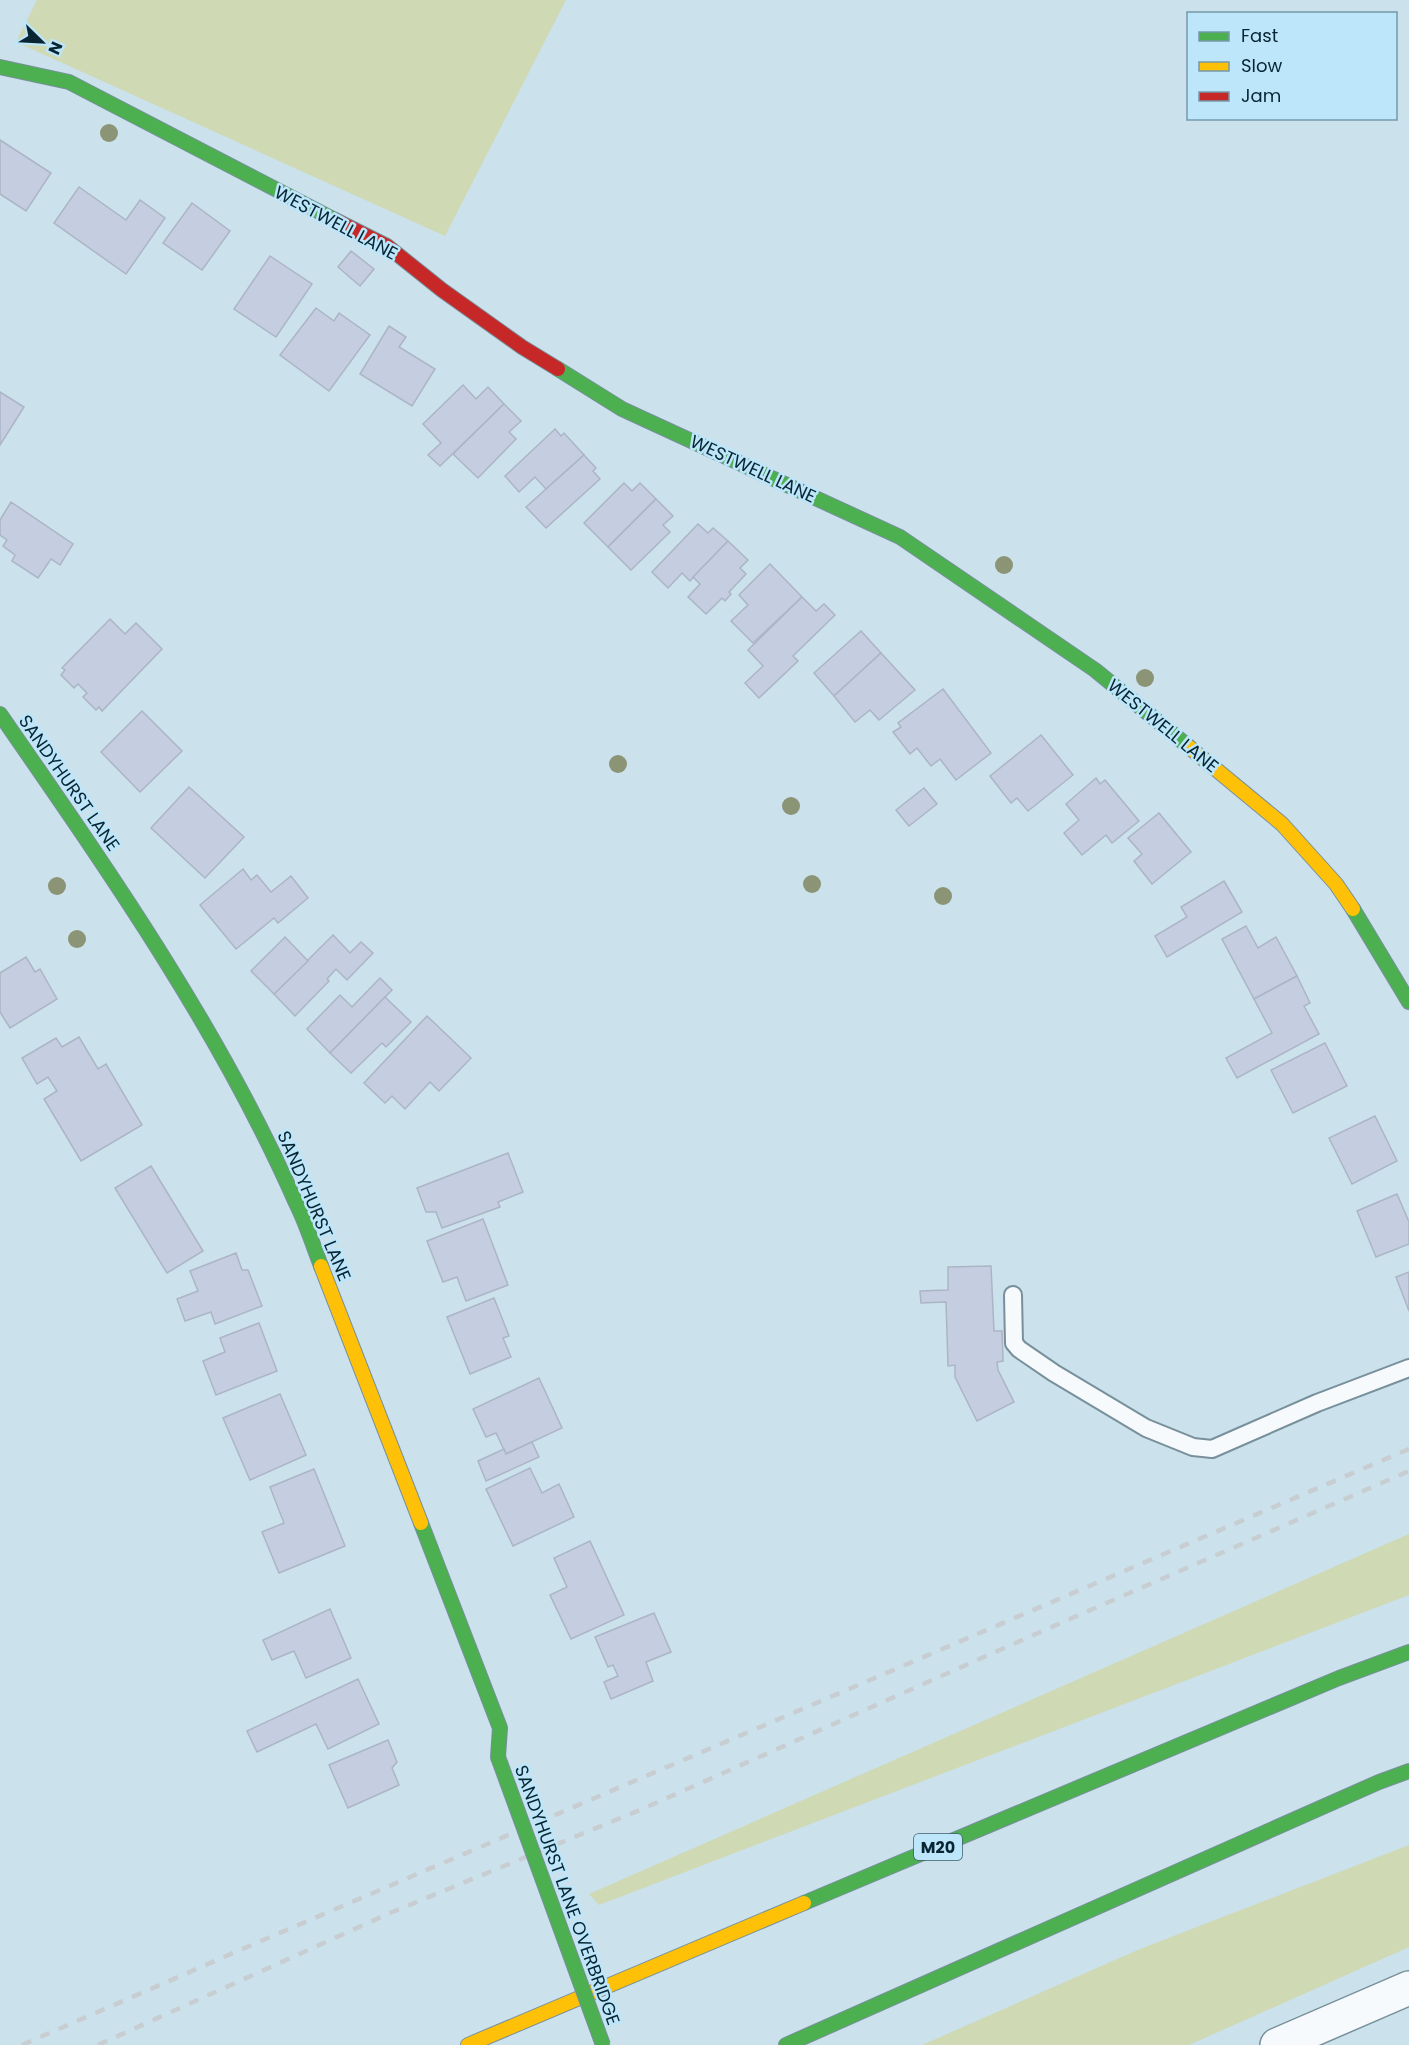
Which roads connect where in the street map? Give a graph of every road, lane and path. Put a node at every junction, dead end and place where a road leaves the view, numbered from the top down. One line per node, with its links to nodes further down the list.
1 (0, 67): 3 (main road, WESTWELL LANE)
2 (0, 714): 7 (main road, SANDYHURST LANE)
3 (1409, 1002)
4 (1013, 1295): 5 (lane)
5 (1409, 1368)
6 (1409, 1652): 10 (main road, M20)
7 (498, 1756): 11 (main road, SANDYHURST LANE OVERBRIDGE, bridge)
8 (1409, 1771): 12 (main road)
9 (1409, 1988): 13 (street)
10 (468, 2045)
11 (603, 2045)
12 (786, 2045)
13 (1277, 2045)

